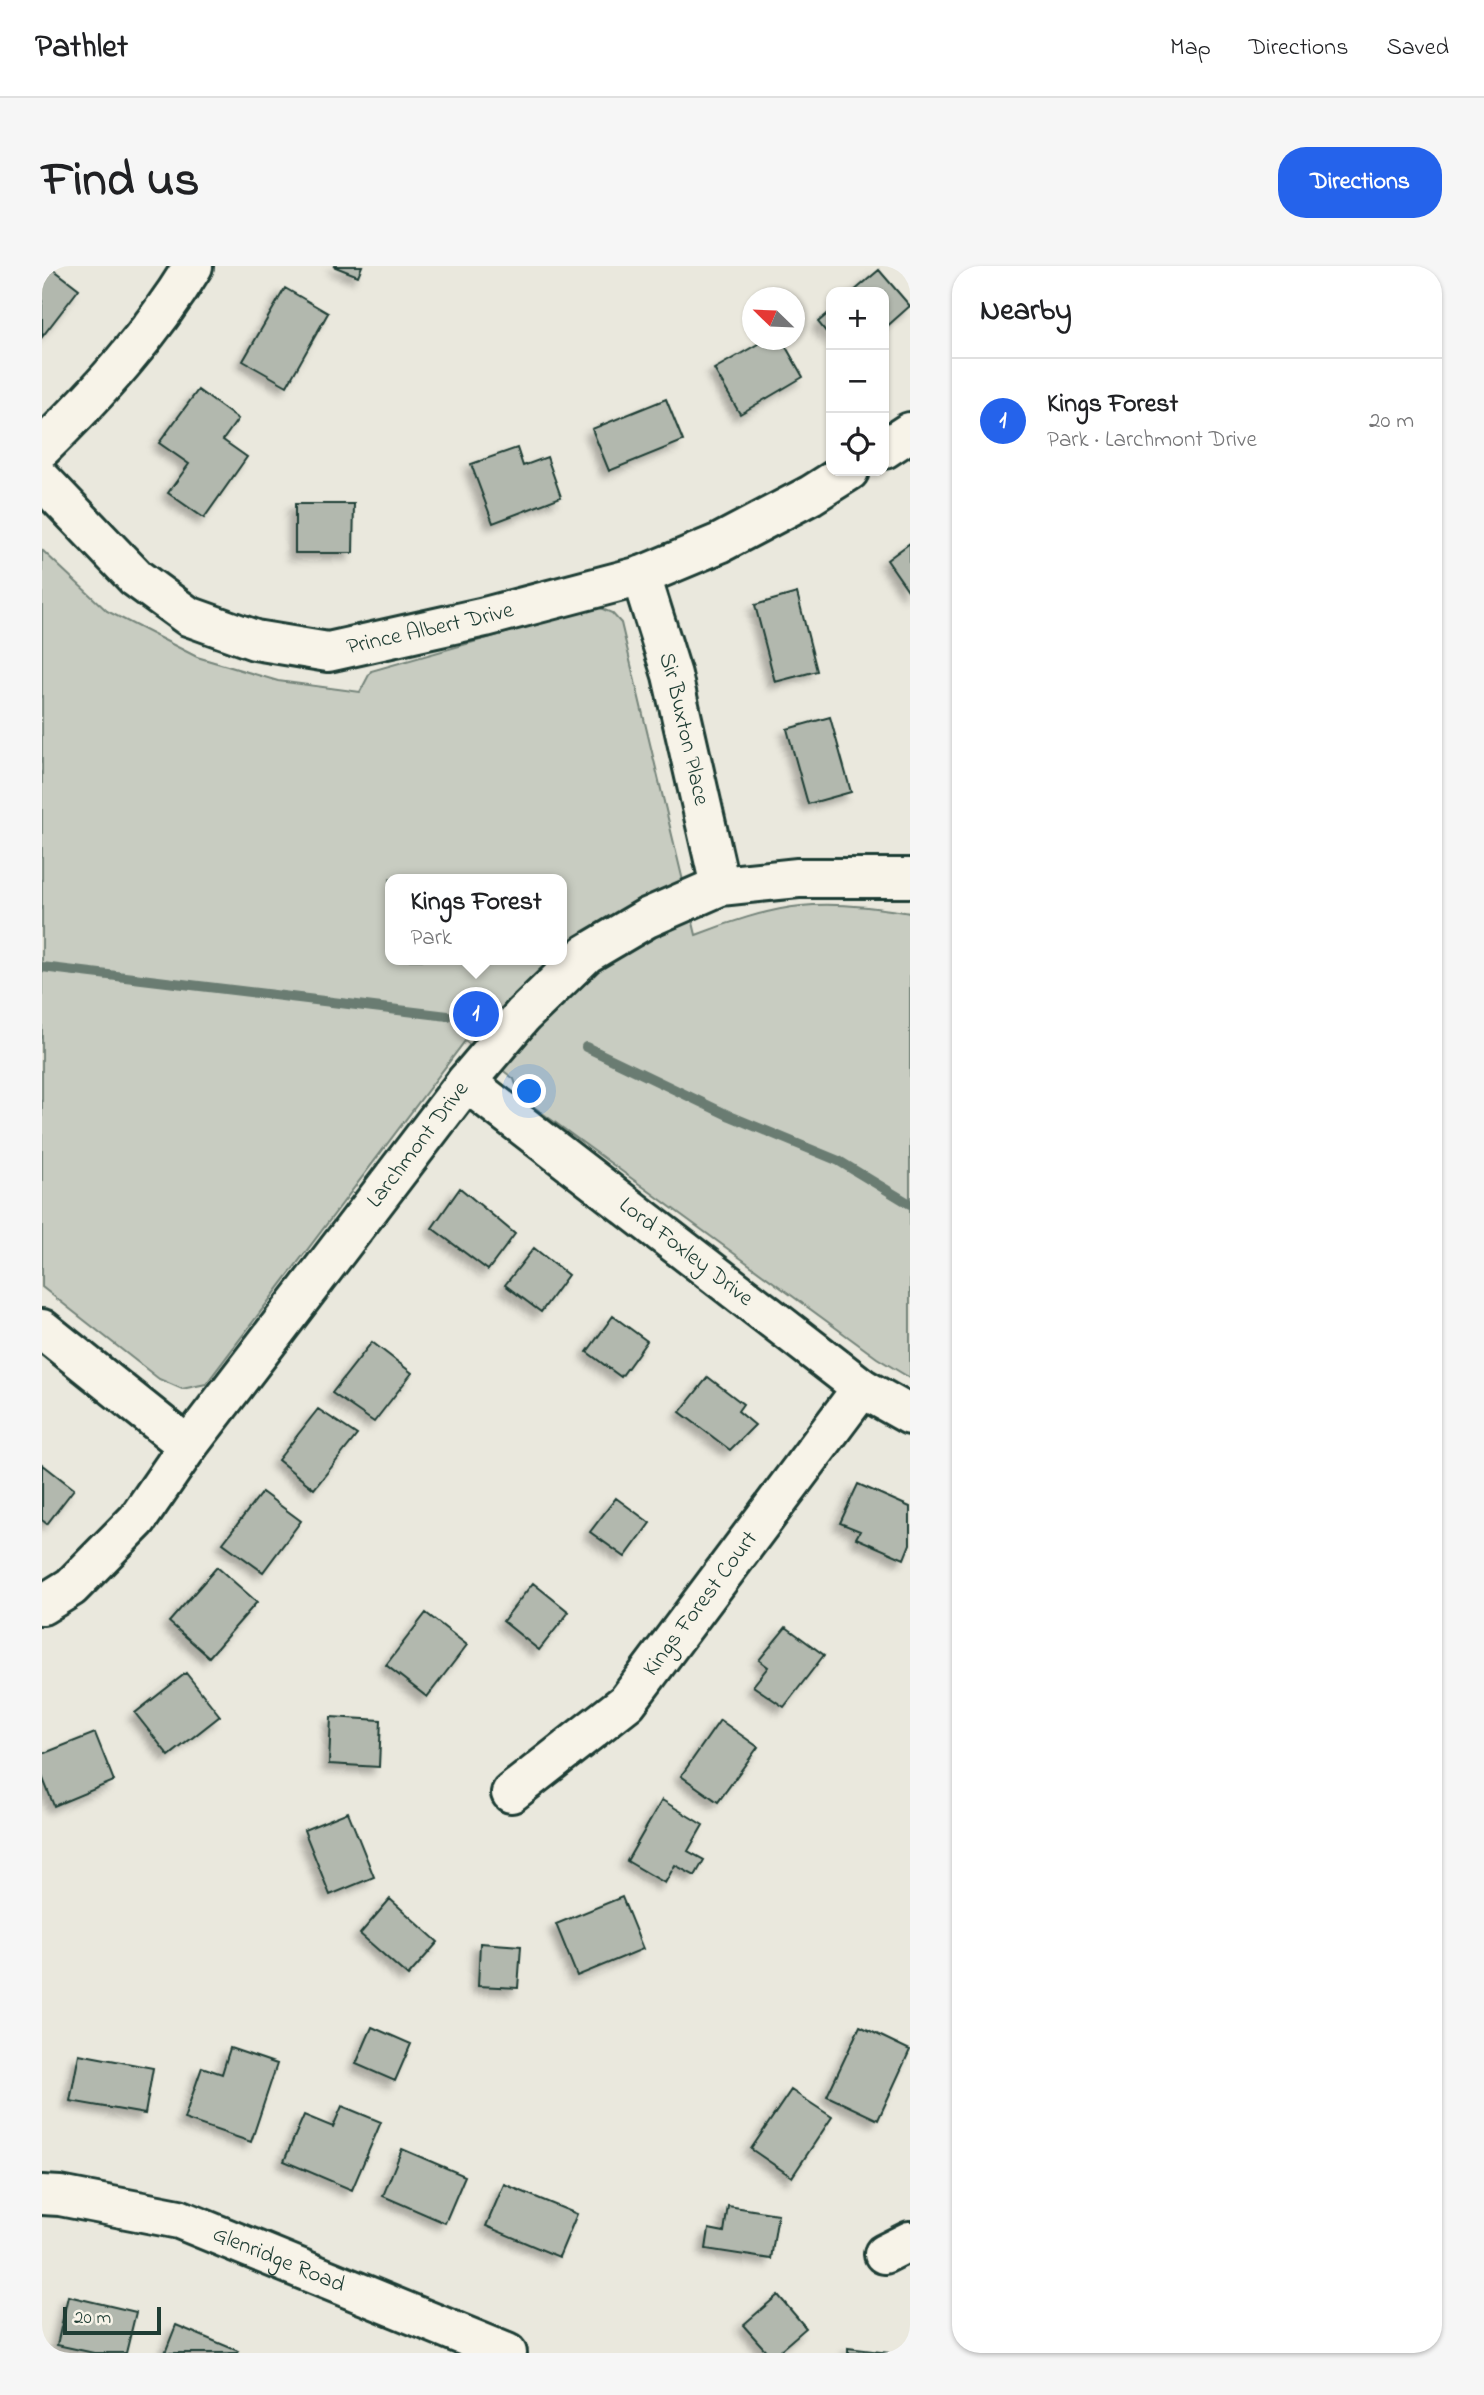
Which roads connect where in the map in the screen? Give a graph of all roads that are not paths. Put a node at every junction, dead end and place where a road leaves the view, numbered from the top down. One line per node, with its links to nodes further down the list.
1 (193, 266): 4 (street)
2 (910, 432): 3 (street)
3 (889, 446)
4 (42, 448)
5 (841, 476): 7 (street, Prince Albert Drive)
6 (42, 480): 7 (street, Prince Albert Drive)
7 (641, 576): 9 (street, Sir Buxton Place)
8 (910, 878): 9 (street, Larchmont Drive)
9 (720, 886): 10 (street, Larchmont Drive)
10 (466, 1082): 12 (street, Lord Foxley Drive); 14 (street, Larchmont Drive)
11 (42, 1329): 14 (street)
12 (862, 1388): 13 (street, Lord Foxley Drive); 16 (street, Kings Forest Court)
13 (910, 1415)
14 (188, 1446): 15 (street, Larchmont Drive)
15 (42, 1605)
16 (511, 1793)
17 (42, 2195): 18 (street, Glenridge Road)
18 (507, 2353)

